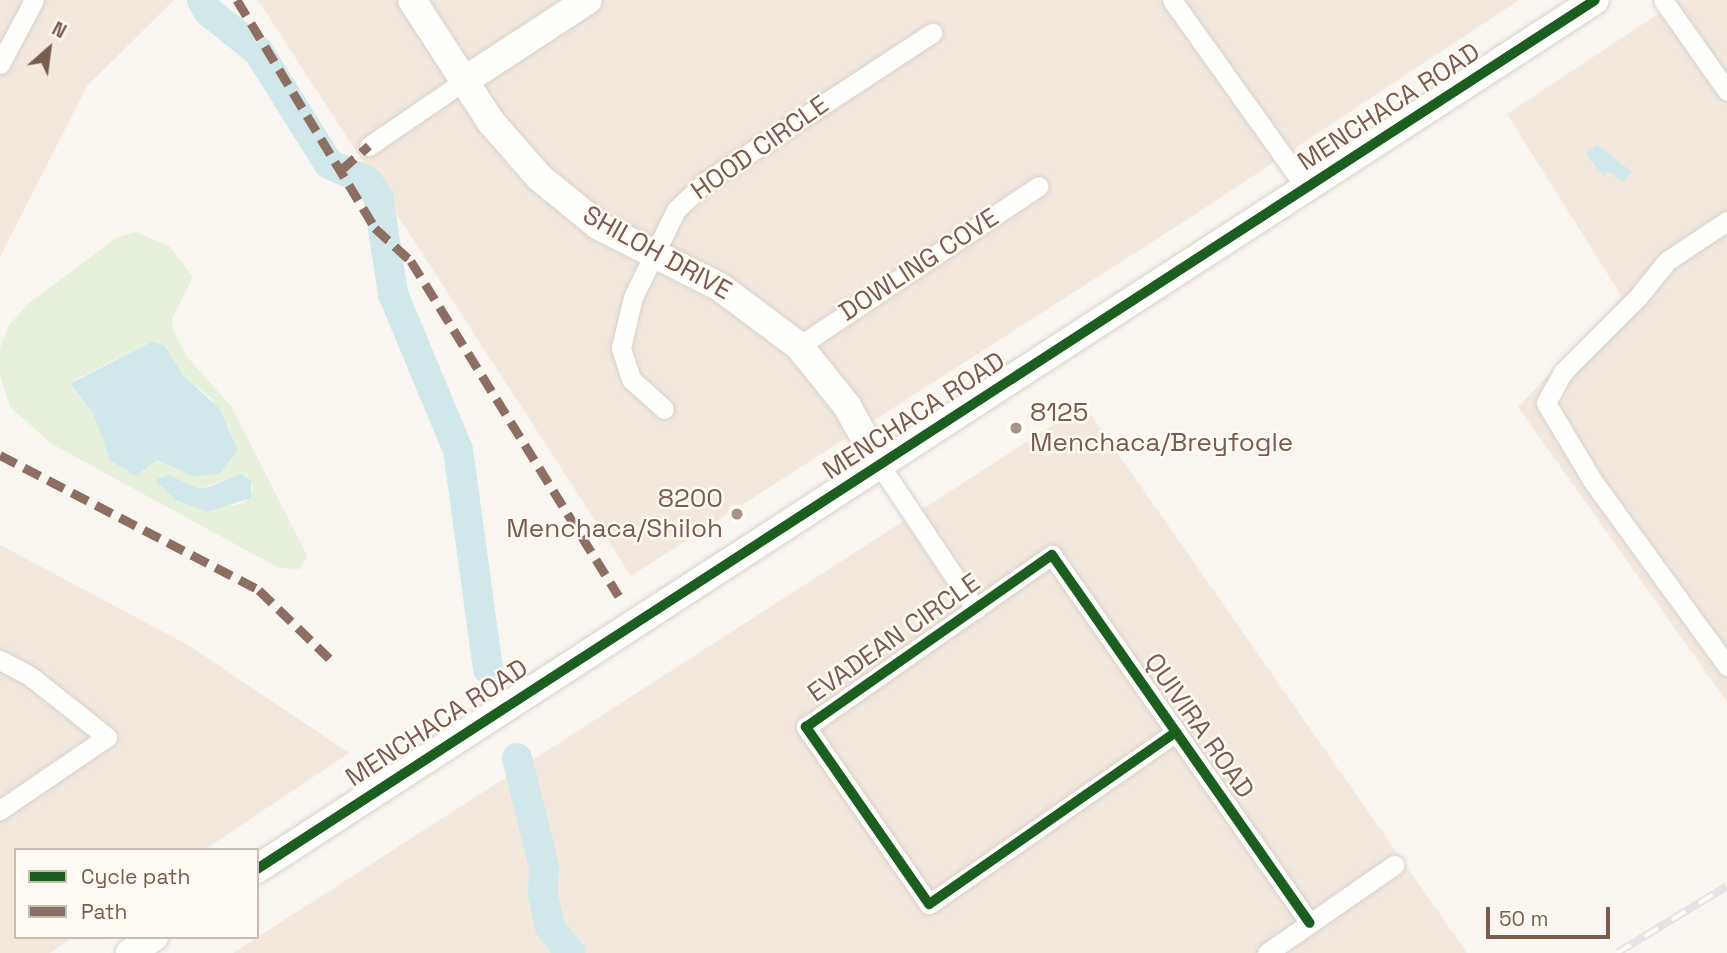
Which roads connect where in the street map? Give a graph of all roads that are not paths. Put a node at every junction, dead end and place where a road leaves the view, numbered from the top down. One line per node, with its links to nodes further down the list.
1 (34, 0): 8 (street)
2 (412, 0): 9 (main road, SHILOH DRIVE)
3 (589, 0): 9 (main road)
4 (1172, 0): 13 (street)
5 (1595, 0): 13 (main road, MENCHACA ROAD)
6 (1663, 0): 10 (street)
7 (932, 33): 15 (street, HOOD CIRCLE)
8 (0, 64)
9 (464, 81): 11 (street); 15 (main road, SHILOH DRIVE)
10 (1727, 91)
11 (369, 146)
12 (1039, 186): 16 (street, DOWLING COVE)
13 (1306, 188): 18 (main road, MENCHACA ROAD)
14 (1727, 220): 22 (street)
15 (652, 254): 16 (main road, SHILOH DRIVE); 17 (street, HOOD CIRCLE)
16 (799, 346): 18 (main road, SHILOH DRIVE)
17 (664, 409)
18 (881, 467): 20 (street); 26 (main road, MENCHACA ROAD)
19 (1052, 555): 20 (street, EVADEAN CIRCLE); 23 (street, QUIVIRA ROAD)
20 (976, 609): 23 (street, EVADEAN CIRCLE)
21 (0, 660): 24 (street)
22 (1727, 666)
23 (1176, 732): 27 (street, QUIVIRA ROAD)
24 (0, 810)
25 (1394, 865): 27 (street)
26 (259, 868)
27 (1310, 923): 30 (street)
28 (151, 939): 29 (main road)
29 (130, 953)
30 (1267, 953)

